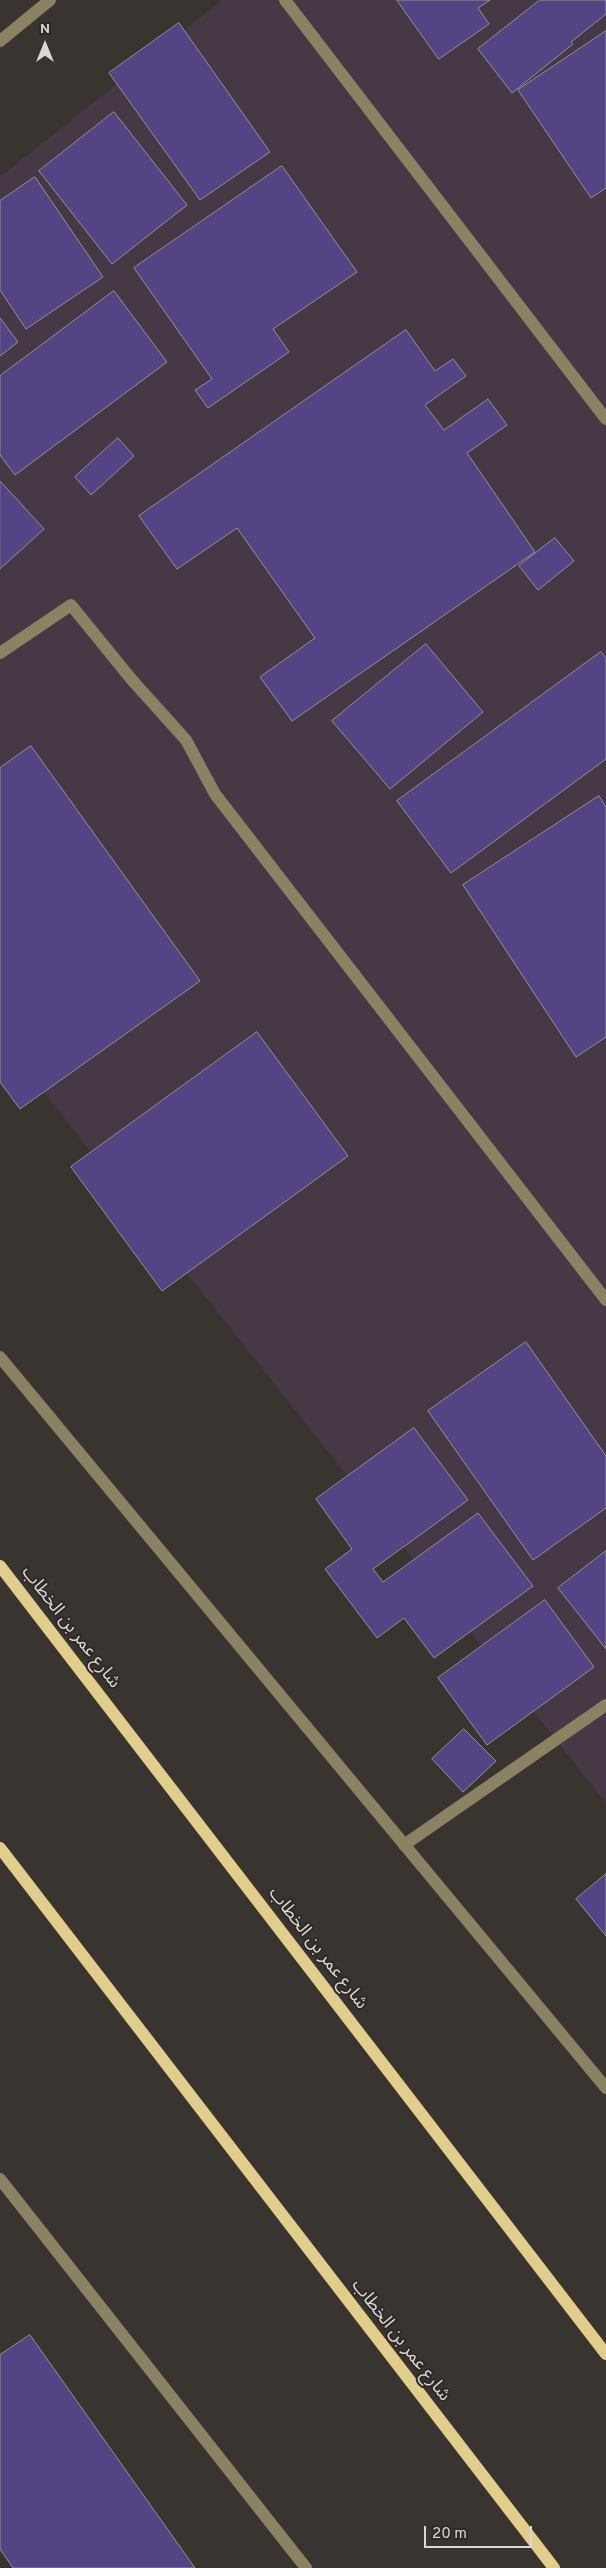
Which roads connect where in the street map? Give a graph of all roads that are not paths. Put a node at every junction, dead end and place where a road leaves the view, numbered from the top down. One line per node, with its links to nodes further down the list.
1 (50, 0): 3 (street)
2 (285, 0): 4 (street)
3 (0, 41)
4 (606, 419)
5 (0, 653): 6 (street)
6 (606, 1300)
7 (0, 1357): 10 (street)
8 (0, 1566): 14 (main road, شارع عمر بن الخطاب)
9 (606, 1704): 10 (street)
10 (404, 1845): 12 (street)
11 (0, 1848): 16 (main road, شارع عمر بن الخطاب)
12 (606, 2088)
13 (0, 2179): 15 (street)
14 (606, 2354)
15 (306, 2568)
16 (554, 2568)

